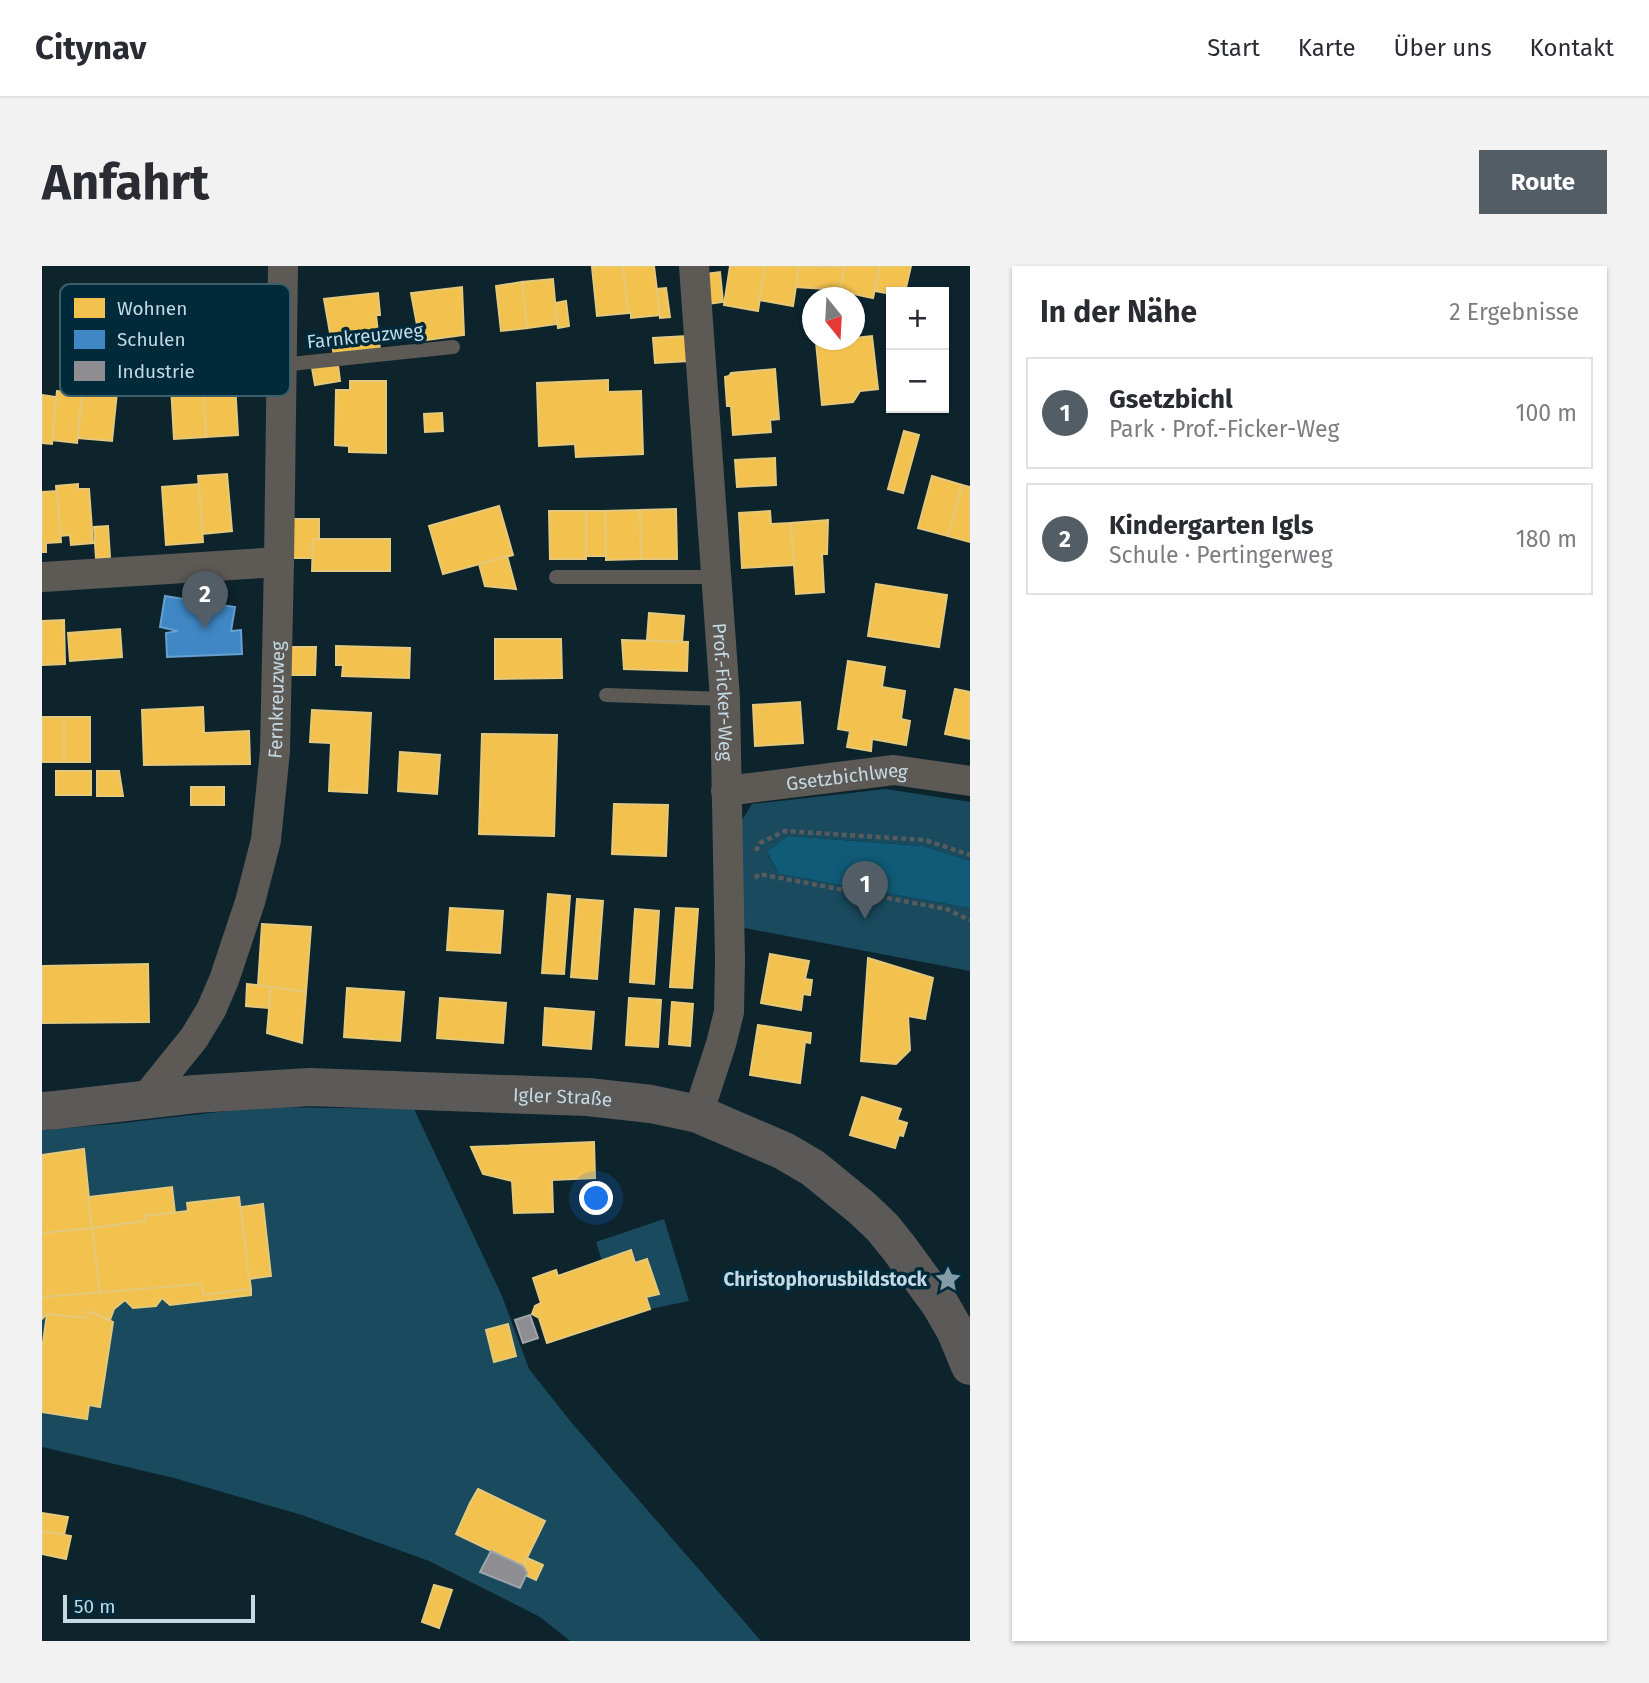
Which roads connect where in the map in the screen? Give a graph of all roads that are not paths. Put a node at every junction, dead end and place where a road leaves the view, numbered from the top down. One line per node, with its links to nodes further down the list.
1 (283, 266): 3 (street, Fernkreuzweg)
2 (694, 266): 10 (street, Prof.-Ficker-Weg)
3 (283, 284)
4 (453, 347): 5 (lane, Farnkreuzweg)
5 (290, 364)
6 (281, 396): 7 (street, Fernkreuzweg)
7 (279, 562): 8 (street); 15 (street, Fernkreuzweg)
8 (42, 577)
9 (556, 577): 10 (lane)
10 (716, 577): 12 (street, Prof.-Ficker-Weg)
11 (606, 695): 12 (lane)
12 (725, 699): 14 (street, Prof.-Ficker-Weg)
13 (970, 781): 14 (street, Gsetzbichlweg)
14 (726, 791): 17 (street, Prof.-Ficker-Weg)
15 (144, 1100): 16 (main road, Igler Straße); 17 (main road, Igler Straße)
16 (42, 1111)
17 (698, 1114): 18 (main road, Igler Straße)
18 (970, 1366)

